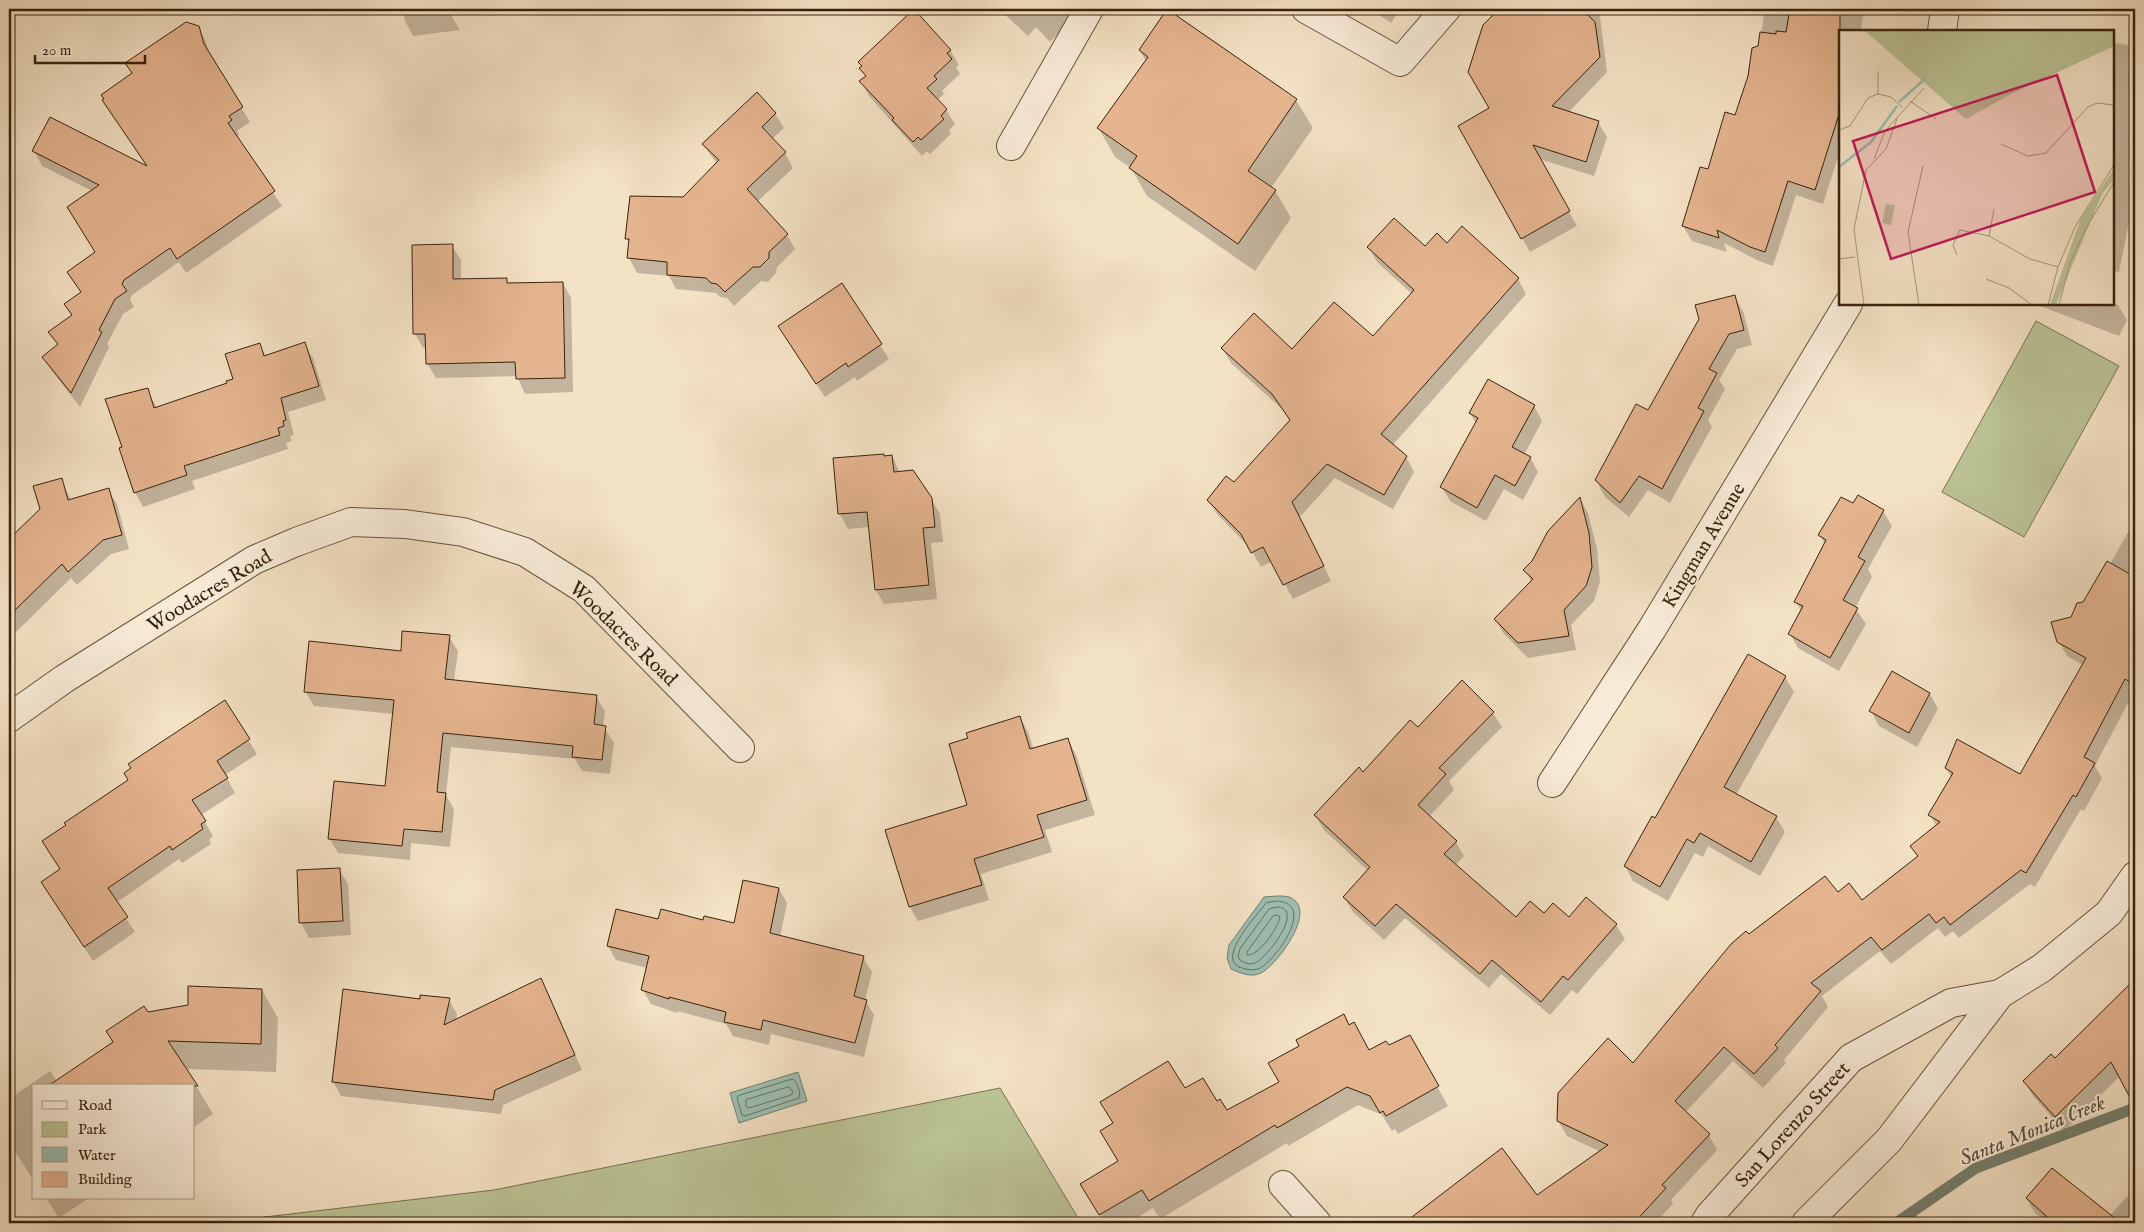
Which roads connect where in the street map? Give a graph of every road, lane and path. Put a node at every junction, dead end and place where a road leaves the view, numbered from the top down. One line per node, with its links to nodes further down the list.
1 (1089, 9): 6 (street)
2 (1306, 9): 3 (street)
3 (1446, 9)
4 (1945, 9): 5 (street)
5 (1942, 30)
6 (1011, 146)
7 (1847, 305): 10 (street, Kingman Avenue)
8 (9, 718): 9 (street, Woodacres Road)
9 (740, 748)
10 (1552, 783)
11 (2135, 876): 12 (street, San Lorenzo Street)
12 (2000, 994): 15 (street, San Lorenzo Street); 16 (street, San Lorenzo Street)
13 (1283, 1185): 14 (street)
14 (1317, 1223)
15 (1705, 1223)
16 (1806, 1223)

